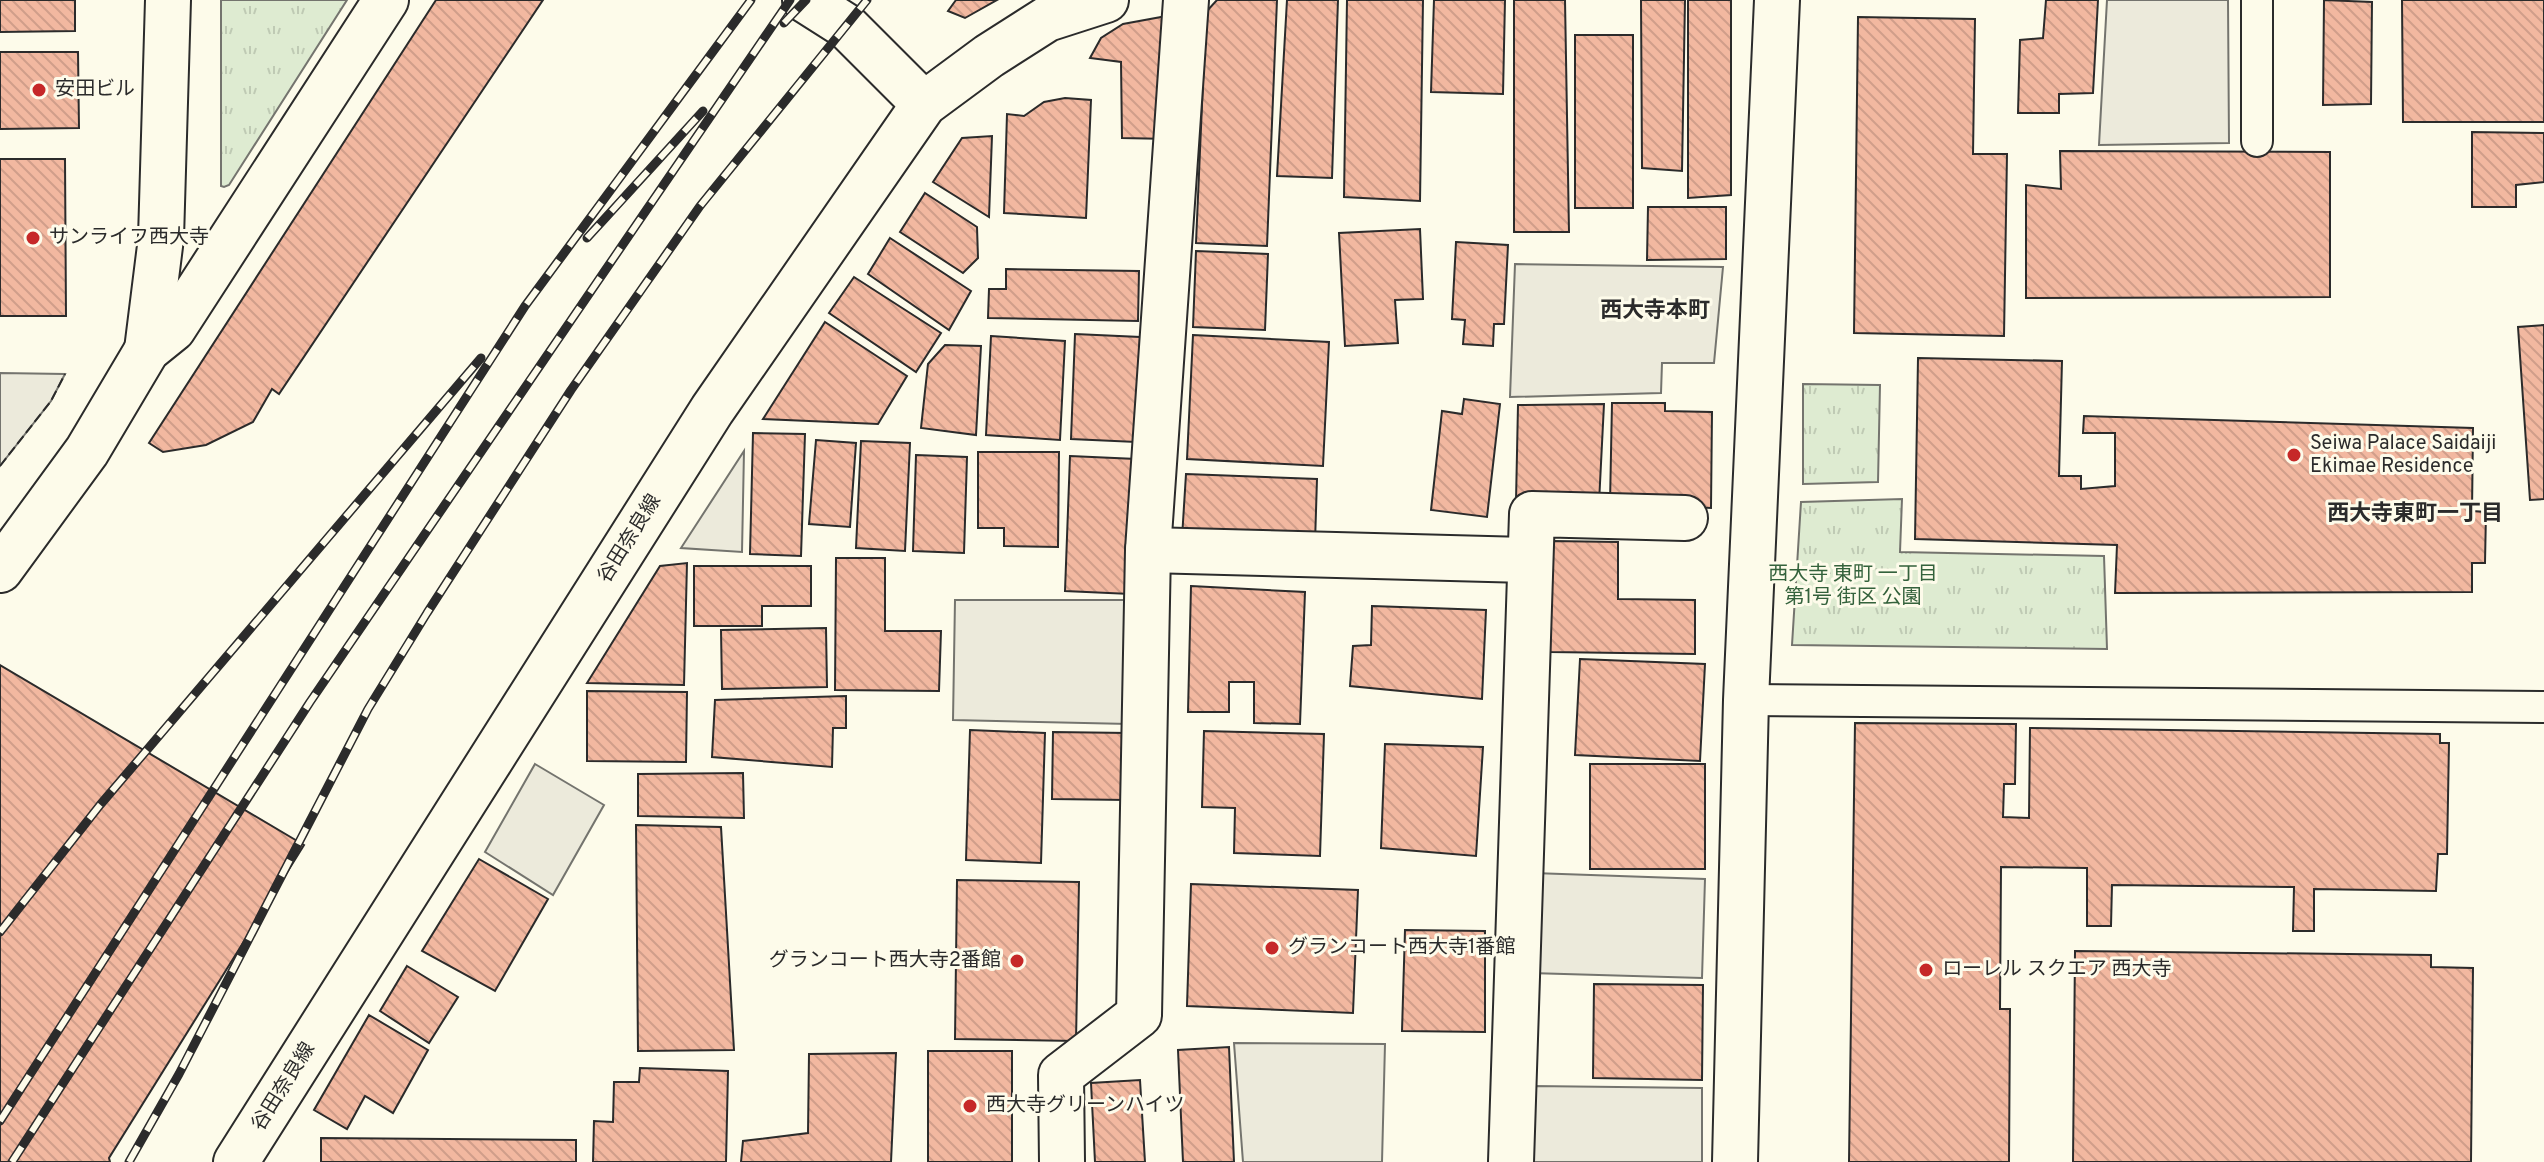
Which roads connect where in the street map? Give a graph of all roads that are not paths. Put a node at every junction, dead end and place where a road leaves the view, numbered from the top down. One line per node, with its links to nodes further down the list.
1 (168, 0): 10 (street)
2 (386, 0): 10 (street)
3 (805, 0): 8 (street)
4 (1106, 0): 8 (street, 谷田奈良線)
5 (1186, 0): 12 (street)
6 (1777, 0): 15 (street)
7 (2257, 0): 9 (lane)
8 (924, 104): 17 (street, 谷田奈良線)
9 (2257, 141)
10 (147, 350): 14 (street)
11 (1685, 518): 13 (street)
12 (1148, 550): 13 (street); 18 (street)
13 (1530, 560): 19 (street)
14 (0, 570)
15 (1746, 700): 16 (lane); 20 (street)
16 (2544, 707)
17 (240, 1161)
18 (1062, 1162)
19 (1511, 1162)
20 (1735, 1162)

